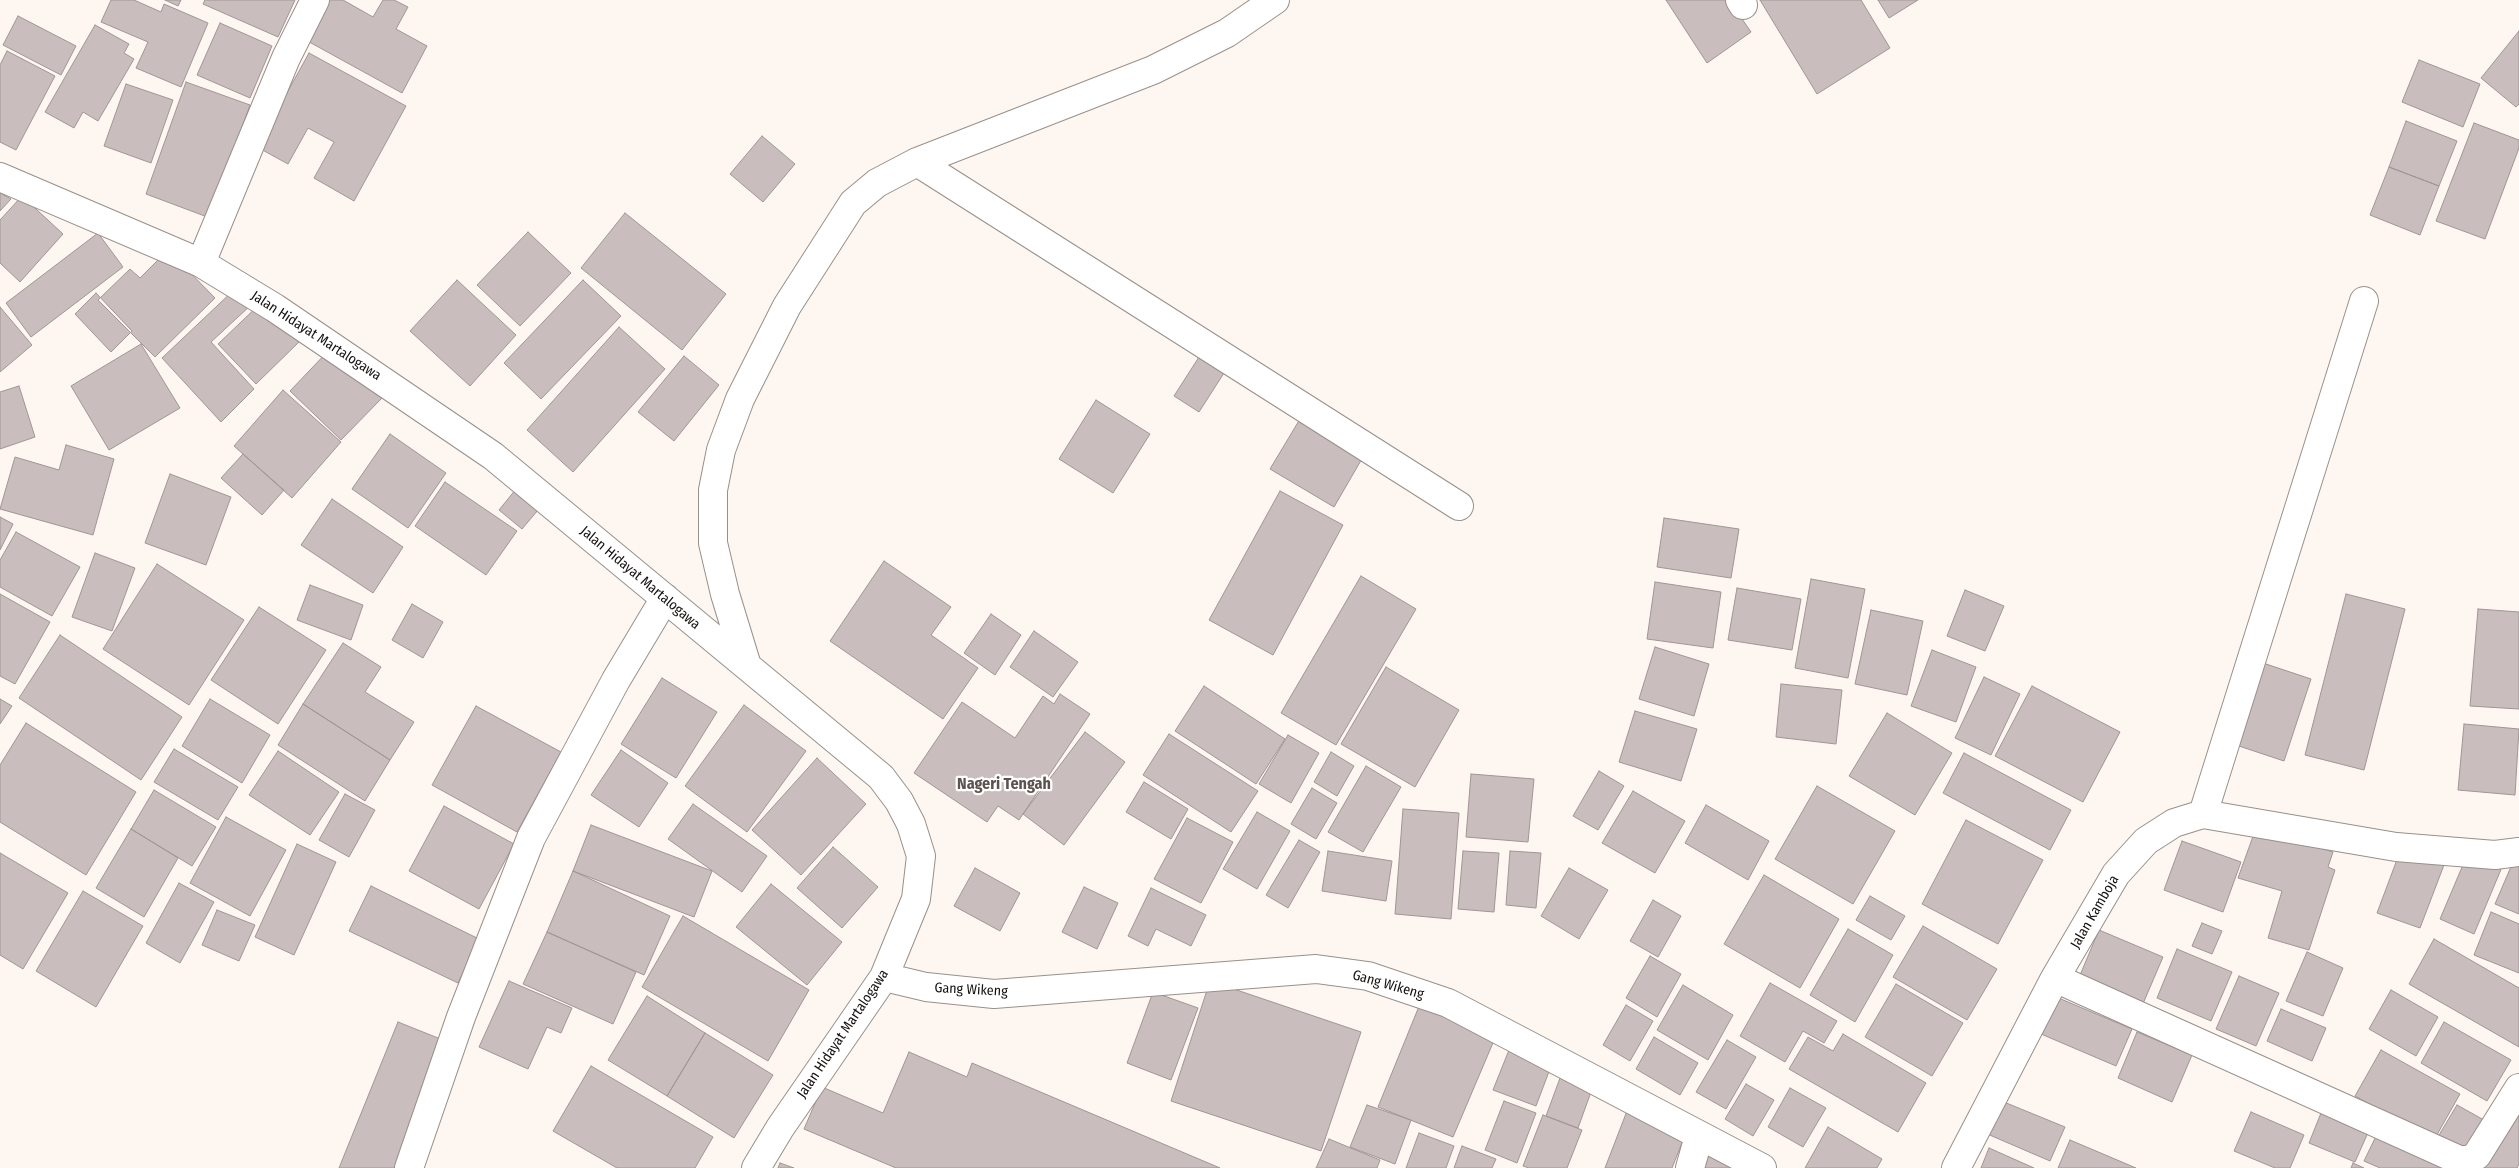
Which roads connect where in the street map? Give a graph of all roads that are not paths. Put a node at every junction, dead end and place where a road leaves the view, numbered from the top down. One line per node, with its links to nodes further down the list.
1 (315, 0): 5 (street)
2 (1275, 0): 3 (street)
3 (916, 162): 7 (street); 9 (street)
4 (0, 177): 5 (street, Jalan Hidayat Martalogawa)
5 (201, 263): 8 (street, Jalan Hidayat Martalogawa)
6 (2364, 301): 10 (street)
7 (1459, 506)
8 (665, 598): 9 (street, Jalan Hidayat Martalogawa); 16 (street)
9 (747, 666): 12 (street, Jalan Hidayat Martalogawa)
10 (2203, 814): 11 (street, Jalan Kamboja); 13 (street, Jalan Kamboja)
11 (2519, 852)
12 (884, 977): 15 (street, Gang Wikeng); 17 (street, Jalan Hidayat Martalogawa)
13 (2055, 978): 14 (street); 20 (street, Jalan Kamboja)
14 (2519, 1088)
15 (1699, 1136): 18 (street); 19 (street, Gang Wikeng)
16 (408, 1168)
17 (756, 1168)
18 (1690, 1168)
19 (1762, 1168)
20 (1956, 1168)

